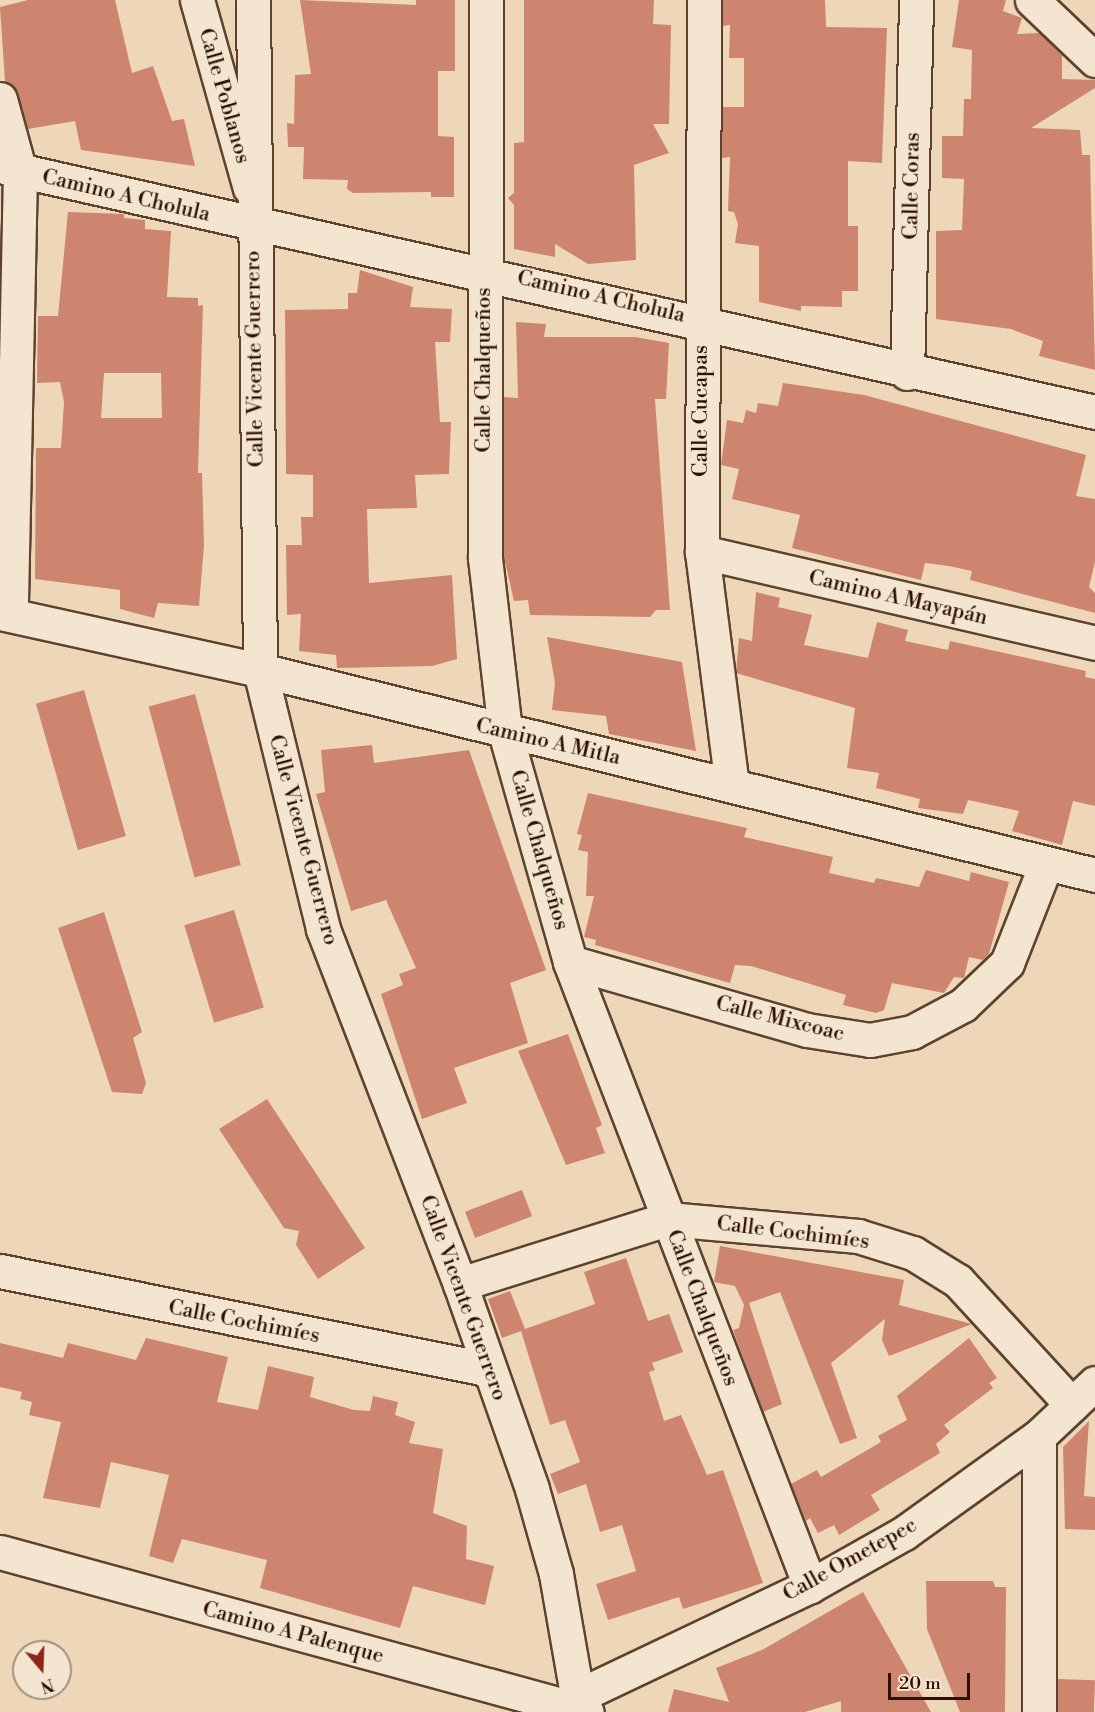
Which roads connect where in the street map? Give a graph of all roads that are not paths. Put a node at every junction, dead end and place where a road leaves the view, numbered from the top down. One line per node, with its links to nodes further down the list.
1 (197, 0): 10 (street, Calle Poblanos)
2 (254, 0): 10 (street, Calle Vicente Guerrero)
3 (486, 0): 12 (street, Calle Chalqueños)
4 (704, 0): 13 (street, Calle Cucapas)
5 (916, 0): 14 (street, Calle Coras)
6 (1032, 0): 7 (street)
7 (1095, 60)
8 (0, 99): 9 (street)
9 (10, 169): 11 (street, Camino A Cholula); 15 (street)
10 (251, 192): 11 (street, Calle Vicente Guerrero)
11 (253, 225): 12 (street, Camino A Cholula); 20 (street, Calle Vicente Guerrero)
12 (483, 271): 13 (street, Camino A Cholula); 21 (street, Calle Chalqueños)
13 (701, 320): 14 (street, Camino A Cholula); 17 (street, Calle Cucapas)
14 (907, 373): 16 (street, Camino A Cholula)
15 (9, 384): 18 (street)
16 (1095, 412)
17 (702, 552): 19 (street, Camino A Mayapán); 22 (street, Calle Cucapas)
18 (6, 614): 20 (street, Camino A Mitla)
19 (1095, 643)
20 (260, 670): 21 (street, Camino A Mitla); 28 (street, Calle Vicente Guerrero)
21 (505, 732): 22 (street, Camino A Mitla); 25 (street, Calle Chalqueños)
22 (732, 784): 23 (street, Camino A Mitla)
23 (1046, 864): 24 (street, Camino A Mitla); 25 (street, Calle Mixcoac)
24 (1095, 875)
25 (570, 962): 26 (street, Calle Chalqueños)
26 (668, 1219): 28 (street, Calle Cochimíes); 30 (street, Calle Cochimíes); 33 (street, Calle Chalqueños)
27 (0, 1270): 29 (street, Calle Cochimíes)
28 (460, 1284): 29 (street, Calle Vicente Guerrero)
29 (489, 1370): 34 (street, Calle Vicente Guerrero)
30 (1083, 1394): 31 (street, Calle Ometepec)
31 (1039, 1436): 33 (street, Calle Ometepec); 35 (street)
32 (0, 1552): 34 (street, Camino A Palenque)
33 (810, 1586): 34 (street, Calle Ometepec)
34 (581, 1707)
35 (1039, 1712)

